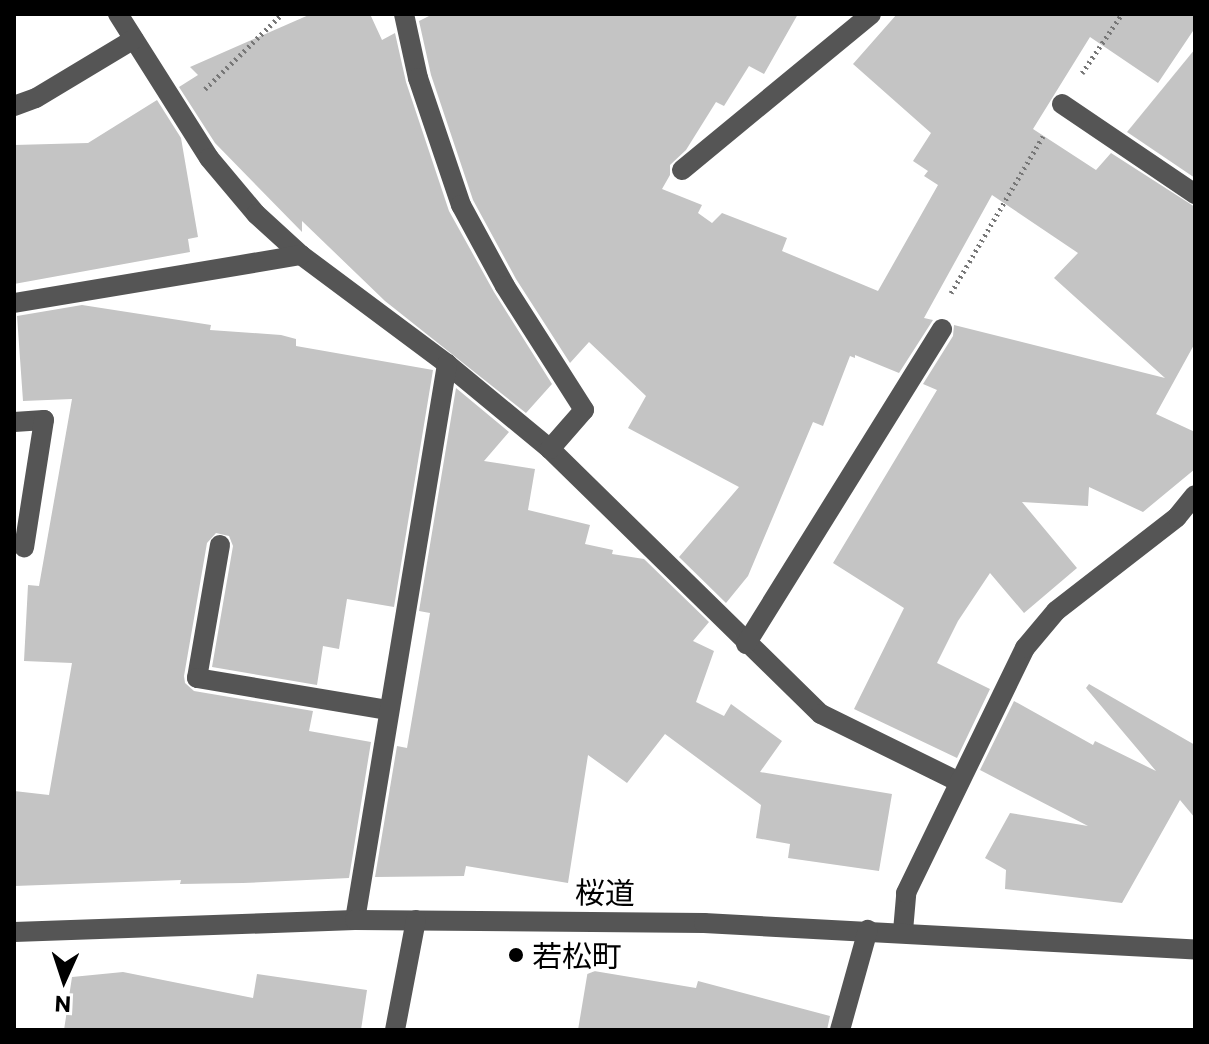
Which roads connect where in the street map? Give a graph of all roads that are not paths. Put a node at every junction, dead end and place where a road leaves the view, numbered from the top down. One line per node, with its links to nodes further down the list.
1 (118, 14): 4 (street)
2 (404, 14): 14 (street)
3 (871, 14): 7 (street)
4 (134, 39): 6 (street); 9 (street)
5 (1062, 104): 8 (street)
6 (14, 106)
7 (682, 170)
8 (1195, 194)
9 (301, 255): 10 (street); 12 (street)
10 (14, 303)
11 (942, 329): 18 (street)
12 (447, 364): 14 (street); 19 (street)
13 (14, 422): 17 (street)
14 (550, 449): 18 (street)
15 (1195, 495): 20 (street)
16 (220, 545): 19 (street)
17 (24, 547)
18 (746, 644): 20 (street)
19 (388, 710): 21 (street)
20 (959, 782): 24 (street)
21 (355, 920): 22 (street, 桜道); 25 (street, 桜道)
22 (416, 920): 23 (street, 桜道); 27 (street)
23 (868, 930): 24 (street, 桜道); 28 (street)
24 (903, 931): 26 (street, 桜道)
25 (14, 932)
26 (1195, 950)
27 (395, 1030)
28 (840, 1030)

